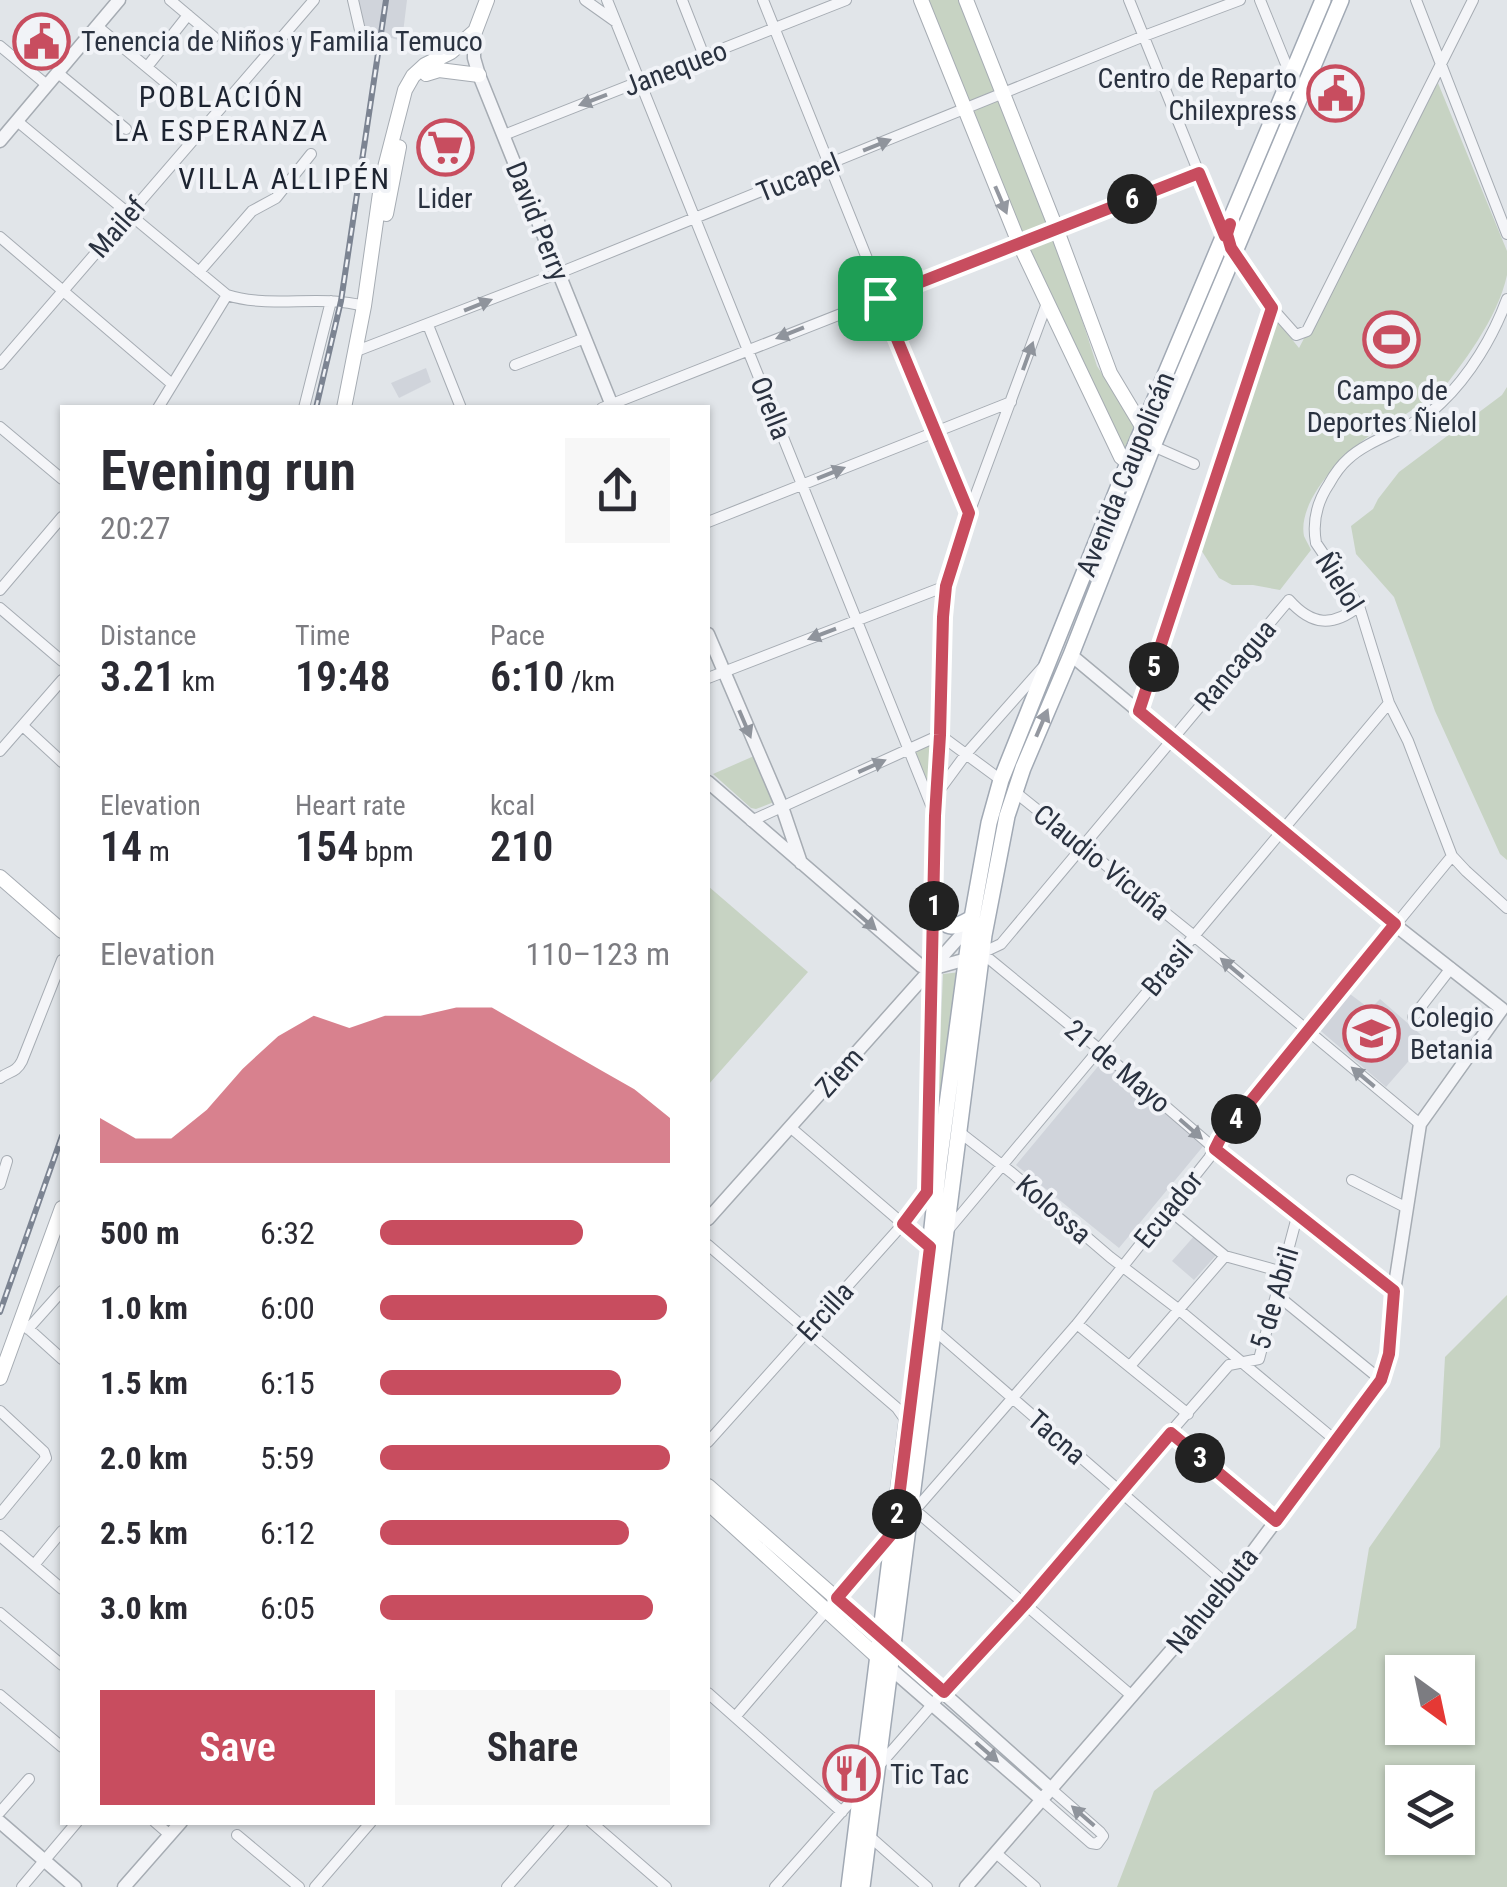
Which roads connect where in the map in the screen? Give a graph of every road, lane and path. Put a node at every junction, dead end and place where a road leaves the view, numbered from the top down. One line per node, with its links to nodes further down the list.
1 (119, 0): 22 (street)
2 (170, 0): 20 (street)
3 (314, 0): 49 (street, Mailef)
4 (353, 0): 27 (street)
5 (486, 0): 24 (main road)
6 (585, 0): 21 (street)
7 (608, 0): 21 (street, Orella)
8 (682, 0): 29 (street)
9 (763, 0): 23 (street)
10 (846, 0): 23 (street, Janequeo)
11 (921, 0): 41 (main road)
12 (966, 0): 39 (main road)
13 (1129, 0): 25 (street)
14 (1240, 0): 25 (street, Tucapel)
15 (1260, 0): 34 (street)
16 (1323, 0): 34 (main road, Avenida Caupolicán)
17 (1341, 0): 40 (main road, Avenida Caupolicán)
18 (1416, 0): 30 (street)
19 (1473, 0): 30 (street)
20 (188, 16): 26 (street); 31 (street)
21 (616, 22): 36 (street, Orella)
22 (97, 26): 31 (street); 32 (street)
23 (774, 29): 29 (street, Janequeo); 47 (street)
24 (474, 32): 33 (main road); 35 (street, David Perry); 65 (main road)
25 (1144, 36): 39 (street, Tucapel); 48 (street)
26 (214, 37)
27 (368, 44)
28 (0, 46): 37 (street)
29 (704, 56): 36 (street, Janequeo)
30 (1441, 63): 53 (street); 66 (street)
31 (147, 68): 38 (street)
32 (58, 73): 37 (street); 43 (street)
33 (426, 74): 35 (main road); 65 (main road)
34 (1290, 74): 40 (main road); 52 (main road, Avenida Caupolicán)
35 (479, 75): 44 (street, David Perry)
36 (640, 82): 44 (street, Janequeo, one-way to 44); 50 (street, Orella)
37 (47, 85): 42 (street)
38 (172, 88)
39 (1003, 94): 41 (street, Tucapel); 51 (main road)
40 (1295, 105): 56 (main road, Avenida Caupolicán)
41 (964, 110): 47 (street, Tucapel, one-way to 41); 55 (main road, one-way to 55)
42 (17, 121): 45 (street); 49 (street)
43 (126, 129)
44 (504, 135): 58 (street, David Perry)
45 (0, 141)
46 (312, 154): 57 (street)
47 (828, 164): 50 (street, Tucapel); 61 (street)
48 (1199, 173): 51 (street); 52 (street)
49 (129, 213): 57 (street); 59 (street, Mailef)
50 (695, 218): 58 (street, Tucapel); 69 (street, Orella)
51 (1056, 228): 55 (street); 82 (main road)
52 (1227, 230): 56 (main road); 82 (main road, Avenida Caupolicán)
53 (1507, 234)
54 (0, 237): 59 (street)
55 (1019, 243): 61 (street); 64 (main road)
56 (1234, 252): 66 (street); 84 (main road, Avenida Caupolicán)
57 (199, 272): 60 (street)
58 (559, 273): 67 (street, Tucapel, one-way to 58); 68 (street, David Perry)
59 (63, 291): 71 (street, Mailef); 73 (street)
60 (227, 295): 63 (street); 73 (street)
61 (880, 298): 69 (street, one-way to 69); 83 (street)
62 (1507, 299): 95 (street, Ñielol)
63 (330, 300): 65 (street); 76 (street)
64 (1047, 304): 74 (street, one-way to 64); 85 (main road)
65 (364, 306): 70 (main road)
66 (1272, 308): 107 (street)
67 (428, 325): 70 (street, Tucapel); 78 (street)
68 (585, 338): 72 (street); 79 (street, David Perry)
69 (748, 350): 80 (street); 88 (street, Orella)
70 (354, 352): 77 (main road)
71 (0, 364)
72 (515, 366)
73 (172, 384): 75 (street)
74 (1011, 402): 83 (street); 89 (street)
75 (160, 405)
76 (305, 405)
77 (345, 405)
78 (460, 405)
79 (609, 405)
80 (611, 405)
81 (0, 427): 87 (street)
82 (1143, 428): 84 (main road); 85 (main road, Avenida Caupolicán)
83 (936, 431): 88 (street, one-way to 83); 89 (street)
84 (1151, 451): 86 (street); 92 (main road, Avenida Caupolicán)
85 (1128, 463): 92 (main road, Avenida Caupolicán)
86 (1194, 464)
87 (60, 477)
88 (802, 484): 91 (street); 98 (street, Orella)
89 (969, 513): 93 (street)
90 (60, 518): 94 (street)
91 (710, 521)
92 (1091, 580): 97 (main road, Avenida Caupolicán); 100 (main road, Avenida Caupolicán)
93 (946, 586): 98 (street); 109 (street)
94 (0, 590)
95 (1359, 606): 106 (street, Ñielol); 110 (street, Rancagua)
96 (0, 608): 101 (street)
97 (1067, 615): 100 (main road); 102 (main road, Avenida Caupolicán)
98 (857, 620): 103 (street, one-way to 103); 111 (street, Orella)
99 (710, 639): 103 (street)
100 (1071, 655): 107 (street); 117 (main road, Avenida Caupolicán, one-way to 100)
101 (60, 659)
102 (1046, 663): 113 (street); 115 (main road, Avenida Caupolicán)
103 (723, 672): 104 (street); 119 (street, one-way to 119)
104 (710, 677)
105 (60, 682): 108 (street)
106 (1388, 702): 123 (street, Brasil); 125 (street, Ñielol)
107 (1139, 711): 110 (street)
108 (23, 726): 112 (street); 114 (street)
109 (940, 735): 111 (street); 113 (street); 118 (street)
110 (1173, 739): 123 (street); 124 (street, Rancagua)
111 (908, 750): 119 (street, one-way to 111); 120 (street, Orella)
112 (0, 752)
113 (966, 754): 115 (street); 118 (street)
114 (60, 760)
115 (1001, 780): 121 (main road); 130 (main road, Avenida Caupolicán)
116 (710, 784): 122 (street)
117 (1015, 792): 121 (main road, Avenida Caupolicán); 124 (street, Claudio Vicuña)
118 (936, 795): 120 (street)
119 (782, 807): 122 (street); 126 (street)
120 (935, 816): 129 (street)
121 (1007, 816): 134 (main road, Avenida Caupolicán)
122 (751, 820): 126 (street)
123 (1283, 829): 131 (street); 133 (street, Brasil)
124 (1085, 846): 133 (street, Claudio Vicuña); 134 (street, Rancagua)
125 (1452, 856): 128 (street, Ñielol); 131 (street, Ecuador)
126 (802, 866): 138 (street, one-way to 138)
127 (0, 878): 132 (main road)
128 (1507, 908)
129 (934, 913): 130 (main road); 138 (street)
130 (972, 921): 135 (main road, Avenida Caupolicán); 138 (street, Ziem)
131 (1395, 924): 137 (street); 141 (street, Ecuador)
132 (60, 929)
133 (1194, 936): 141 (street, Claudio Vicuña, one-way to 133); 142 (street, Brasil)
134 (982, 953): 135 (street); 142 (street, 21 de Mayo); 147 (main road, Avenida Caupolicán)
135 (966, 961): 138 (street); 151 (main road, Avenida Caupolicán)
136 (60, 965): 144 (street)
137 (1451, 968): 139 (street); 140 (street)
138 (931, 969): 146 (street, Ziem); 154 (street)
139 (1504, 1006): 145 (street, Nahuelbuta)
140 (1413, 1016)
141 (1307, 1031): 145 (street, Claudio Vicuña, one-way to 141); 148 (street, Ecuador)
142 (1099, 1049): 148 (street, 21 de Mayo, one-way to 148); 150 (street, Brasil)
143 (0, 1064): 144 (street)
144 (6, 1076)
145 (1420, 1124): 155 (street, Nahuelbuta)
146 (790, 1127): 159 (street, Ziem); 160 (street)
147 (958, 1131): 150 (street, Kolossa); 161 (main road, Avenida Caupolicán)
148 (1215, 1149): 156 (street, Ecuador); 158 (street, 21 de Mayo)
149 (7, 1161): 153 (street)
150 (1003, 1166): 161 (street, Brasil); 165 (street, Kolossa)
151 (939, 1177): 154 (street, Ercilla); 163 (main road, Avenida Caupolicán)
152 (1352, 1180): 155 (street)
153 (0, 1184)
154 (927, 1192): 160 (street, Ercilla)
155 (1407, 1208): 167 (street, Nahuelbuta)
156 (1168, 1209): 164 (street); 165 (street, Ecuador)
157 (60, 1214): 172 (main road)
158 (1298, 1214): 166 (street, 5 de Abril); 167 (street, 21 de Mayo)
159 (710, 1217)
160 (903, 1224): 163 (street); 174 (street, Ercilla)
161 (944, 1234): 173 (main road, Avenida Caupolicán)
162 (710, 1247): 174 (street)
163 (930, 1247): 180 (main road, Avenida Caupolicán)
164 (1225, 1256): 166 (street); 170 (street)
165 (1122, 1266): 170 (street, Kolossa); 171 (street, Ecuador)
166 (1283, 1272): 169 (street, 5 de Abril)
167 (1394, 1291): 179 (street, Nahuelbuta)
168 (60, 1293): 172 (street)
169 (1277, 1295): 176 (street, 5 de Abril); 179 (street)
170 (1178, 1309): 176 (street, Kolossa); 177 (street)
171 (1077, 1324): 177 (street); 181 (street, Ecuador)
172 (24, 1326): 175 (street); 178 (main road)
173 (932, 1329): 181 (street, Tacna); 192 (main road, Avenida Caupolicán)
174 (807, 1331): 182 (street); 187 (street, Ercilla)
175 (60, 1357)
176 (1242, 1362): 184 (street, 5 de Abril); 188 (street, Kolossa)
177 (1130, 1366): 184 (street)
178 (0, 1378)
179 (1381, 1380): 188 (street, Nahuelbuta)
180 (911, 1395): 182 (street); 185 (main road, Avenida Caupolicán)
181 (1012, 1399): 190 (street, Tacna); 192 (street, Ecuador)
182 (892, 1403): 185 (street)
183 (0, 1412): 193 (street)
184 (1188, 1414): 186 (street, 5 de Abril)
185 (907, 1422): 195 (main road, Avenida Caupolicán)
186 (1171, 1433): 190 (street, 5 de Abril); 194 (street)
187 (710, 1440)
188 (1335, 1440): 194 (street, Nahuelbuta)
189 (710, 1488): 201 (main road)
190 (1120, 1491): 199 (street, Tacna); 202 (street, 5 de Abril)
191 (710, 1504): 203 (main road)
192 (914, 1507): 202 (street); 205 (main road, Avenida Caupolicán)
193 (0, 1514)
194 (1276, 1521): 199 (street, Nahuelbuta)
195 (895, 1530): 201 (street); 205 (main road, Avenida Caupolicán)
196 (60, 1532): 198 (street)
197 (0, 1536): 198 (street)
198 (34, 1565): 200 (street)
199 (1228, 1585): 210 (street, Nahuelbuta)
200 (60, 1586)
201 (837, 1598): 203 (street); 205 (main road)
202 (1025, 1604): 207 (street, 5 de Abril); 210 (street)
203 (826, 1610): 205 (main road); 212 (street)
204 (0, 1613): 206 (street)
205 (886, 1653): 207 (street); 211 (street); 214 (main road); 216 (main road)
206 (60, 1663)
207 (944, 1692): 211 (street, 5 de Abril); 217 (street)
208 (0, 1695): 213 (street)
209 (710, 1695): 212 (street)
210 (1132, 1696): 217 (street, Nahuelbuta)
211 (932, 1705): 214 (street, 5 de Abril); 217 (street, one-way to 217)
212 (735, 1717): 219 (street)
213 (60, 1745)
214 (876, 1769): 228 (main road)
215 (29, 1779): 218 (street)
216 (861, 1791): 219 (street); 240 (main road)
217 (1047, 1794): 217 (street, one-way to 217); 230 (street, Nahuelbuta)
218 (0, 1812)
219 (842, 1812): 239 (street)
220 (0, 1822): 231 (street)
221 (74, 1825): 231 (street)
222 (158, 1825): 229 (street)
223 (179, 1825): 229 (street)
224 (367, 1825): 236 (street)
225 (561, 1825): 237 (street)
226 (595, 1825): 238 (street)
227 (237, 1835): 235 (street)
228 (868, 1835): 241 (main road); 242 (street)
229 (170, 1836): 234 (street)
230 (996, 1853): 243 (street, Nahuelbuta); 244 (street)
231 (44, 1860): 232 (street); 233 (street)
232 (22, 1887)
233 (75, 1887)
234 (124, 1887)
235 (299, 1887)
236 (314, 1887)
237 (507, 1887)
238 (666, 1887)
239 (775, 1887)
240 (849, 1887)
241 (862, 1887)
242 (927, 1887)
243 (966, 1887)
244 (1036, 1887)

